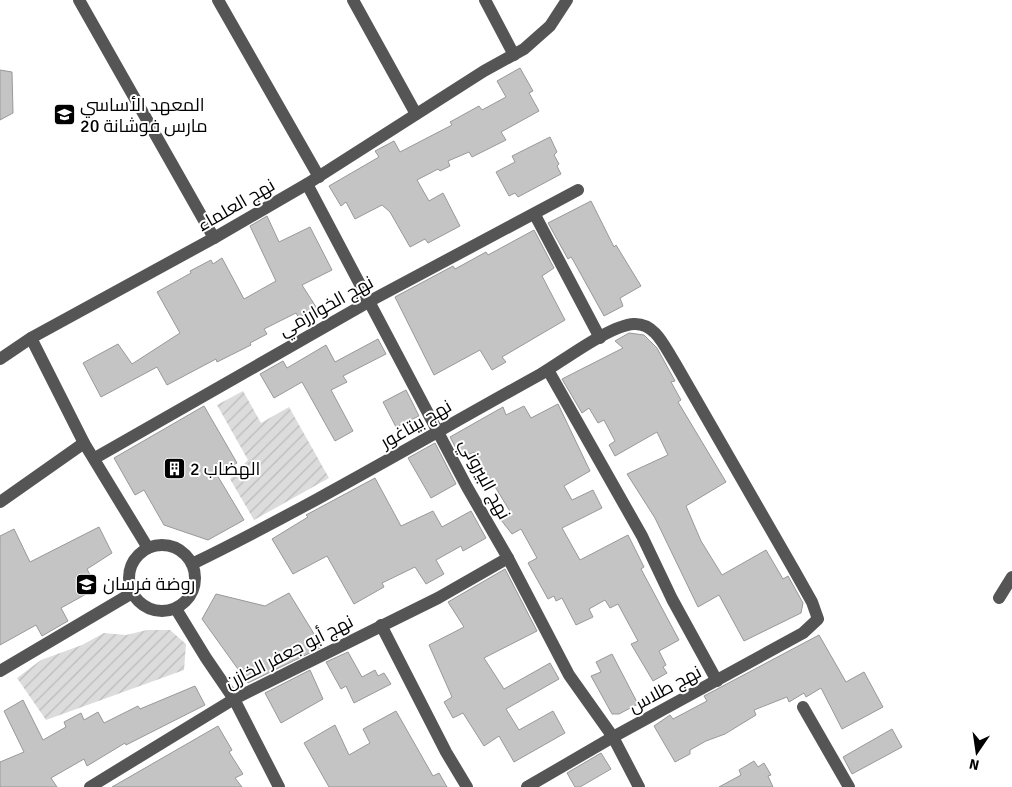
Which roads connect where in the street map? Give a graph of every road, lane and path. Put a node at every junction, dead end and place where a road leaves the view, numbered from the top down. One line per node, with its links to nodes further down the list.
1 (79, 0): 12 (street)
2 (218, 0): 8 (street)
3 (353, 0): 7 (street)
4 (485, 0): 6 (street)
5 (567, 0): 6 (street, نهج العلماء)
6 (514, 55): 7 (street, نهج العلماء)
7 (416, 114): 8 (street, نهج العلماء)
8 (319, 176): 9 (street, نهج العلماء)
9 (307, 184): 12 (street, نهج العلماء); 13 (street, نهج البيروني)
10 (578, 190): 11 (street, نهج الخوارزمي)
11 (535, 215): 13 (street, نهج الخوارزمي); 15 (street)
12 (214, 238): 14 (street, نهج العلماء)
13 (370, 301): 18 (street, نهج البيروني); 20 (street, نهج الخوارزمي)
14 (31, 338): 16 (street, نهج العلماء); 19 (street)
15 (600, 338): 17 (street, نهج بيتاغور); 29 (street, نهج بيتاغور)
16 (0, 359)
17 (548, 370): 18 (street, نهج بيتاغور); 32 (street)
18 (439, 431): 23 (street, نهج البيروني); 24 (street, نهج بيتاغور)
19 (84, 443): 20 (street); 21 (street)
20 (95, 458): 22 (street)
21 (0, 502)
22 (148, 548): 24 (street); 26 (street)
23 (508, 558): 30 (street, نهج أبو جعفر الخازن); 35 (street, نهج البيروني)
24 (192, 564): 28 (street)
25 (1012, 577): 27 (street)
26 (132, 592): 28 (street); 31 (street)
27 (998, 598)
28 (176, 609): 33 (street)
29 (818, 619): 32 (street, نهج طلاس)
30 (381, 625): 33 (street, نهج أبو جعفر الخازن); 38 (street)
31 (0, 671)
32 (717, 681): 35 (street, نهج طلاس)
33 (234, 699): 36 (street, نهج أبو جعفر الخازن); 37 (street)
34 (803, 707): 41 (street)
35 (613, 737): 39 (street, نهج طلاس); 40 (street, نهج البيروني)
36 (90, 787)
37 (279, 787)
38 (468, 787)
39 (527, 787)
40 (639, 787)
41 (849, 787)

